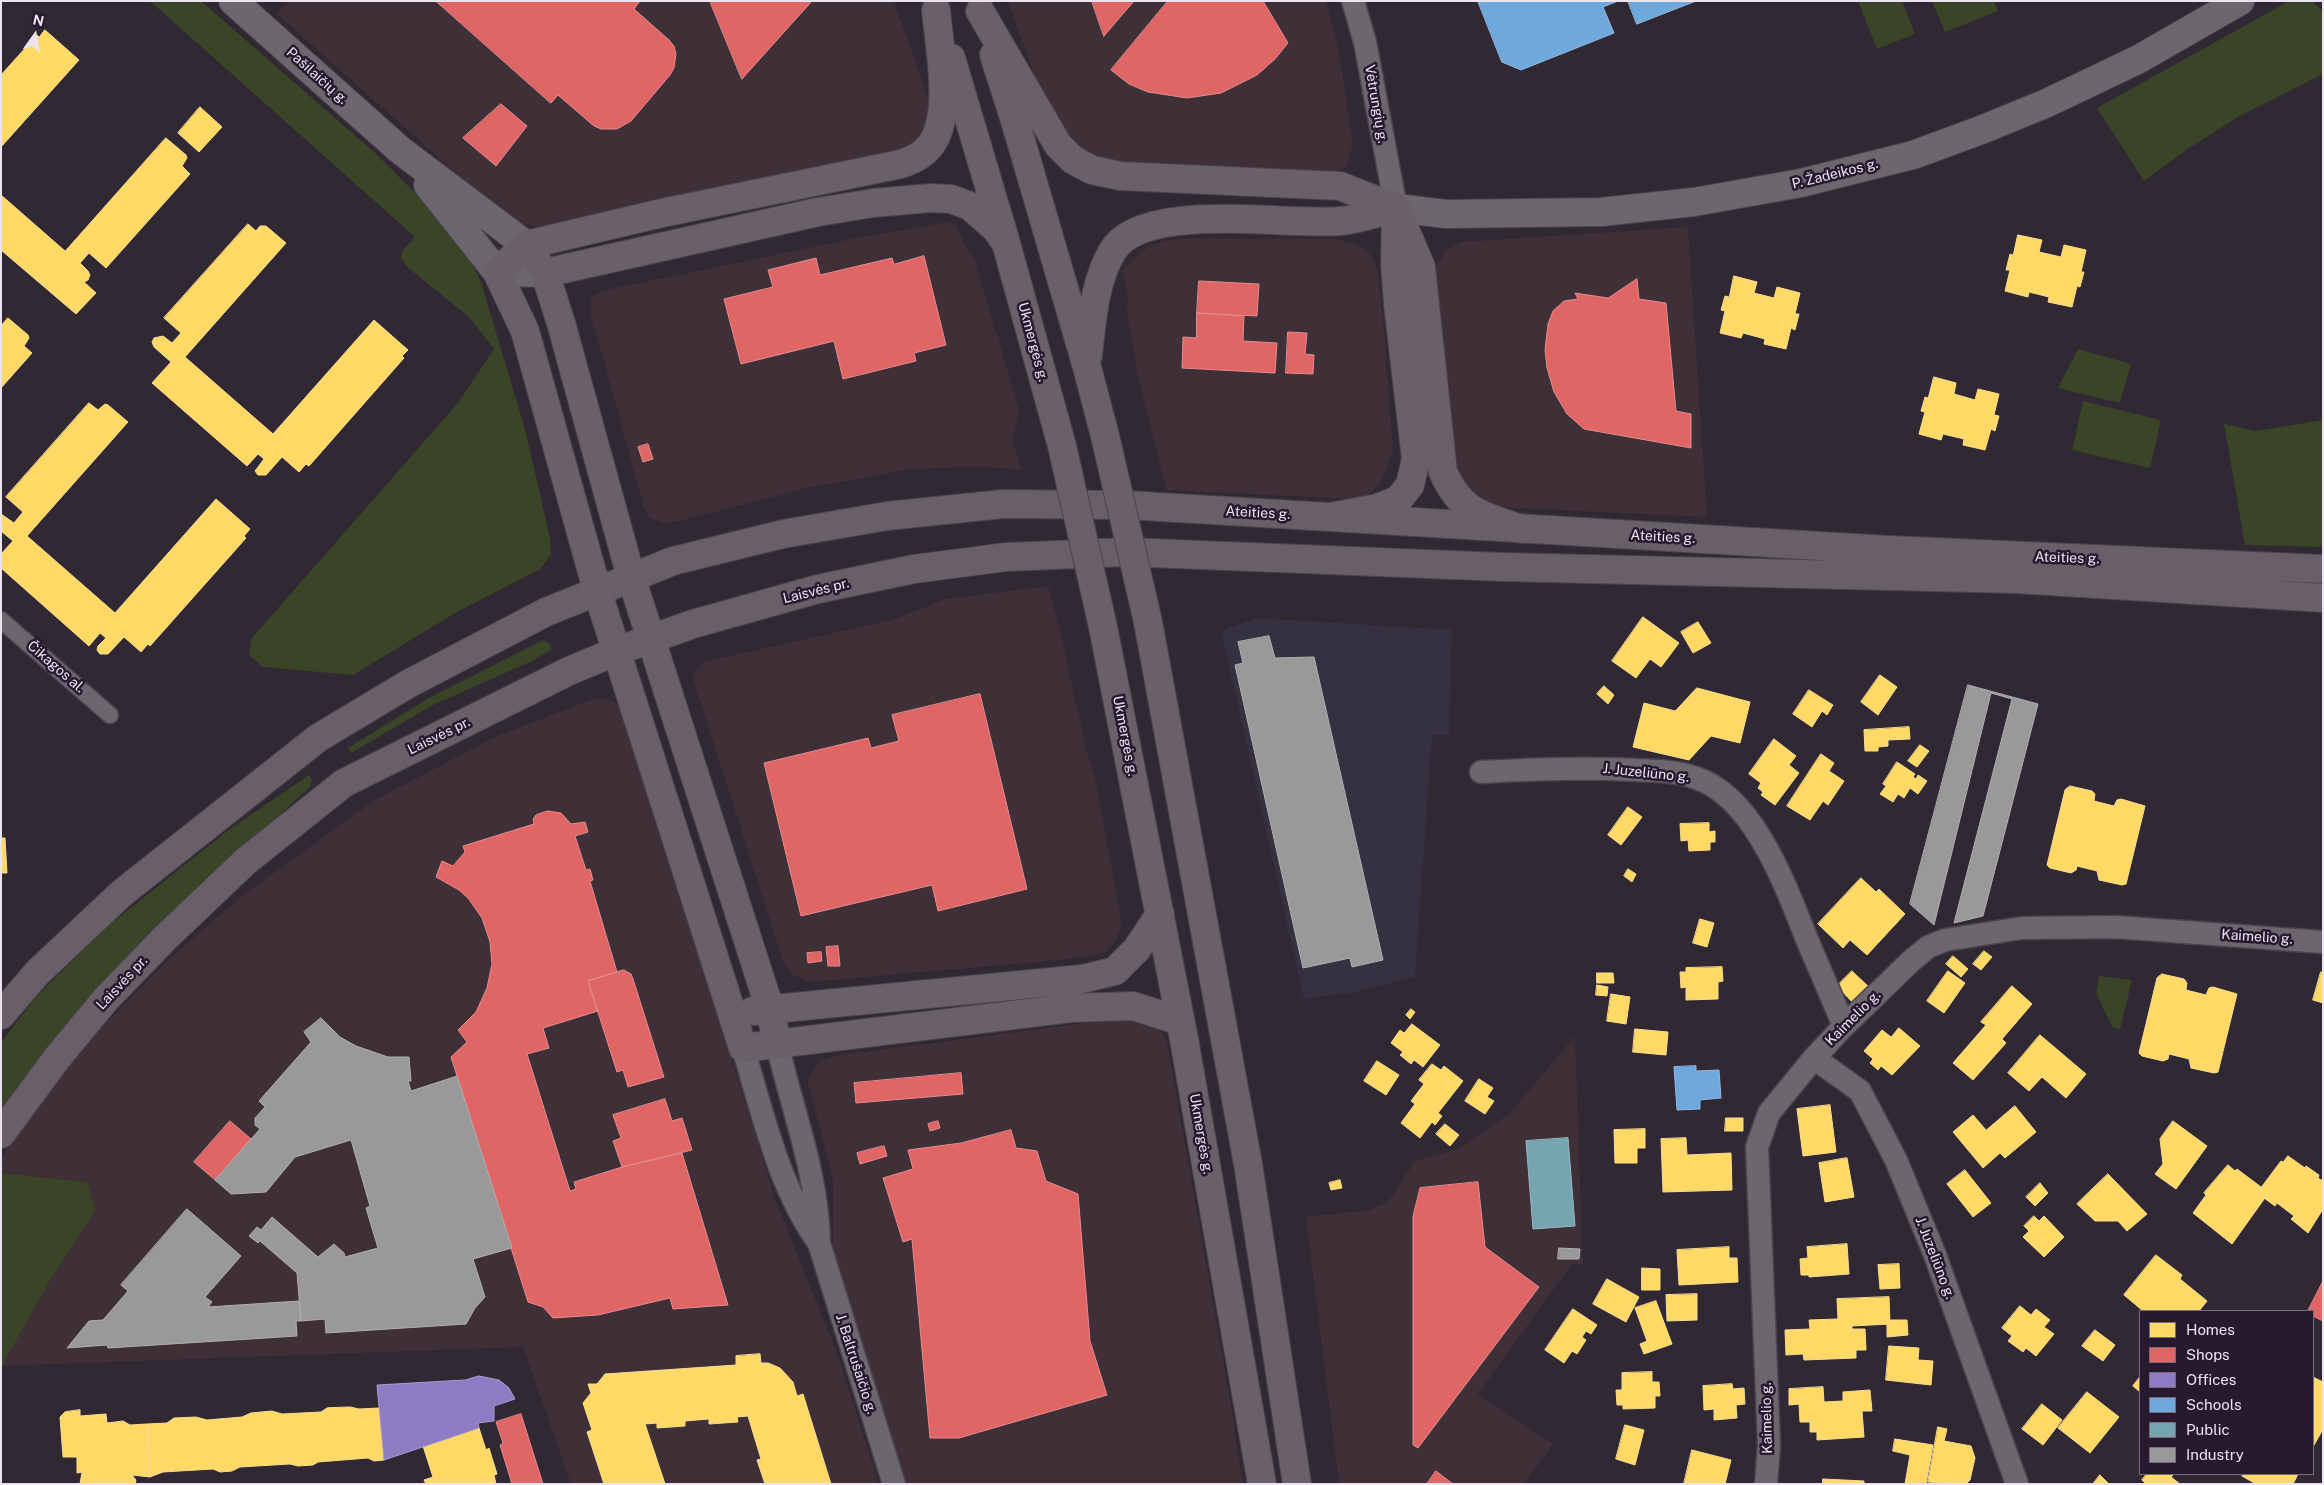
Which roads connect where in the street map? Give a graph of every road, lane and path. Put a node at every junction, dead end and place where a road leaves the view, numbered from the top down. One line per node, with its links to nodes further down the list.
1 (233, 1): 6 (street, Pašilaičių g.)
2 (1354, 1): 7 (street, Vėtrungių g.)
3 (2240, 1): 7 (street, P. Žadeikos g.)
4 (935, 5): 8 (highway, Ukmergės g.); 9 (highway)
5 (978, 6): 7 (highway); 12 (highway)
6 (400, 150): 9 (street, Pašilaičių g.); 10 (street, Pašilaičių g.)
7 (1396, 208): 12 (highway); 13 (highway); 14 (highway)
8 (1006, 243): 11 (highway); 25 (highway, Ukmergės g., bridge)
9 (526, 245): 10 (highway); 11 (highway)
10 (497, 272): 11 (street); 18 (highway)
11 (545, 272): 17 (highway)
12 (1087, 366): 39 (highway, bridge)
13 (1330, 517): 14 (main road, Ateities g.); 17 (main road, Ateities g.)
14 (1522, 529): 16 (main road, Ateities g.)
15 (1006, 557): 19 (main road, Ateities g.); 21 (main road, Laisvės pr.)
16 (2323, 569)
17 (630, 576): 18 (main road); 21 (highway)
18 (597, 590): 22 (highway); 29 (main road)
19 (2323, 598)
20 (1, 620): 23 (street, Čikagos al.)
21 (651, 638): 22 (main road, Laisvės pr.); 27 (highway)
22 (617, 651): 28 (highway); 35 (main road, Laisvės pr.)
23 (110, 715)
24 (1481, 772): 31 (street, J. Juzeliūno g.)
25 (1160, 914): 27 (highway); 30 (highway, Ukmergės g.)
26 (2323, 942): 31 (street, Kaimelio g.)
27 (770, 1009): 28 (highway); 32 (highway)
28 (732, 1014): 33 (highway)
29 (1, 1015)
30 (1180, 1021): 32 (highway); 38 (highway, Ukmergės g.)
31 (1844, 1026): 34 (street, Kaimelio g.)
32 (777, 1043): 33 (highway); 36 (street, J. Baltrušaičio g.)
33 (743, 1048): 36 (street, J. Baltrušaičio g.)
34 (1814, 1058): 40 (street, Kaimelio g.); 41 (street, J. Juzeliūno g.)
35 (1, 1134)
36 (819, 1243): 37 (street, J. Baltrušaičio g.)
37 (894, 1484)
38 (1262, 1484)
39 (1297, 1484)
40 (1766, 1484)
41 (2018, 1484)

